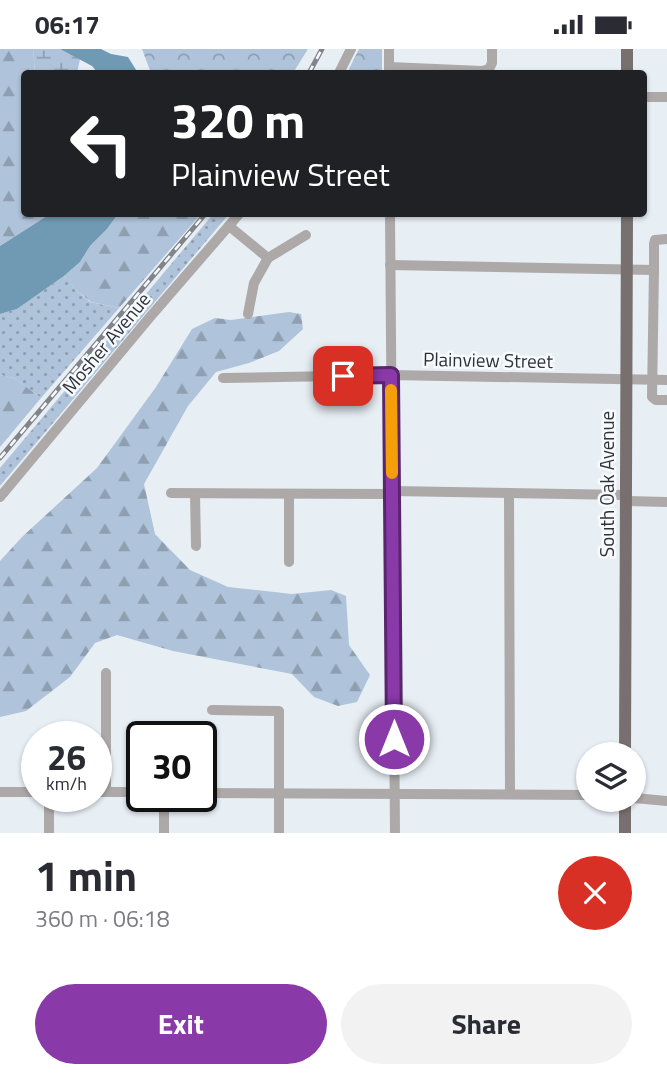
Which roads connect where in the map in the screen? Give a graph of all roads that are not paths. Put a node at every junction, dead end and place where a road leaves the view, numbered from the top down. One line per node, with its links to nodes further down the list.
1 (351, 49): 5 (street)
2 (388, 49): 6 (street)
3 (492, 49): 7 (street)
4 (627, 49): 8 (main road)
5 (341, 70)
6 (389, 70)
7 (486, 70)
8 (627, 70)
9 (647, 97): 10 (street)
10 (667, 97)
11 (237, 217): 14 (street, Mosher Avenue)
12 (390, 217): 18 (street)
13 (627, 217): 19 (main road, South Oak Avenue)
14 (229, 226): 17 (street); 37 (street, Mosher Avenue)
15 (306, 235): 17 (street)
16 (667, 239): 20 (street)
17 (268, 258): 25 (street)
18 (390, 265): 19 (street); 26 (street)
19 (627, 270): 20 (street); 28 (main road, South Oak Avenue)
20 (654, 270): 21 (street)
21 (654, 287): 22 (street); 23 (street)
22 (667, 287)
23 (654, 308): 24 (street); 29 (street)
24 (667, 308)
25 (248, 314)
26 (391, 375): 27 (street, Plainview Street); 28 (street, Plainview Street); 33 (street)
27 (223, 378)
28 (627, 380): 29 (street, Plainview Street); 38 (main road, South Oak Avenue)
29 (652, 380): 30 (street, Plainview Street); 31 (street)
30 (667, 380)
31 (667, 400)
32 (172, 493): 35 (street)
33 (392, 493): 34 (street); 36 (street); 50 (street)
34 (509, 493): 38 (street); 51 (street)
35 (195, 494): 36 (street); 40 (street)
36 (289, 494): 41 (street)
37 (0, 497)
38 (626, 498): 39 (street); 45 (main road, South Oak Avenue)
39 (667, 502)
40 (196, 546)
41 (289, 562)
42 (106, 673): 44 (street)
43 (212, 710): 49 (street)
44 (104, 721)
45 (625, 742)
46 (0, 792): 47 (street)
47 (21, 792)
48 (217, 793): 49 (street)
49 (279, 793): 50 (street); 60 (street)
50 (394, 794): 51 (street); 61 (street)
51 (510, 794): 52 (street)
52 (576, 795)
53 (646, 799): 54 (street)
54 (667, 801)
55 (49, 812): 58 (street)
56 (164, 812): 59 (street)
57 (625, 812): 62 (main road)
58 (49, 833)
59 (164, 833)
60 (279, 833)
61 (395, 833)
62 (625, 833)

